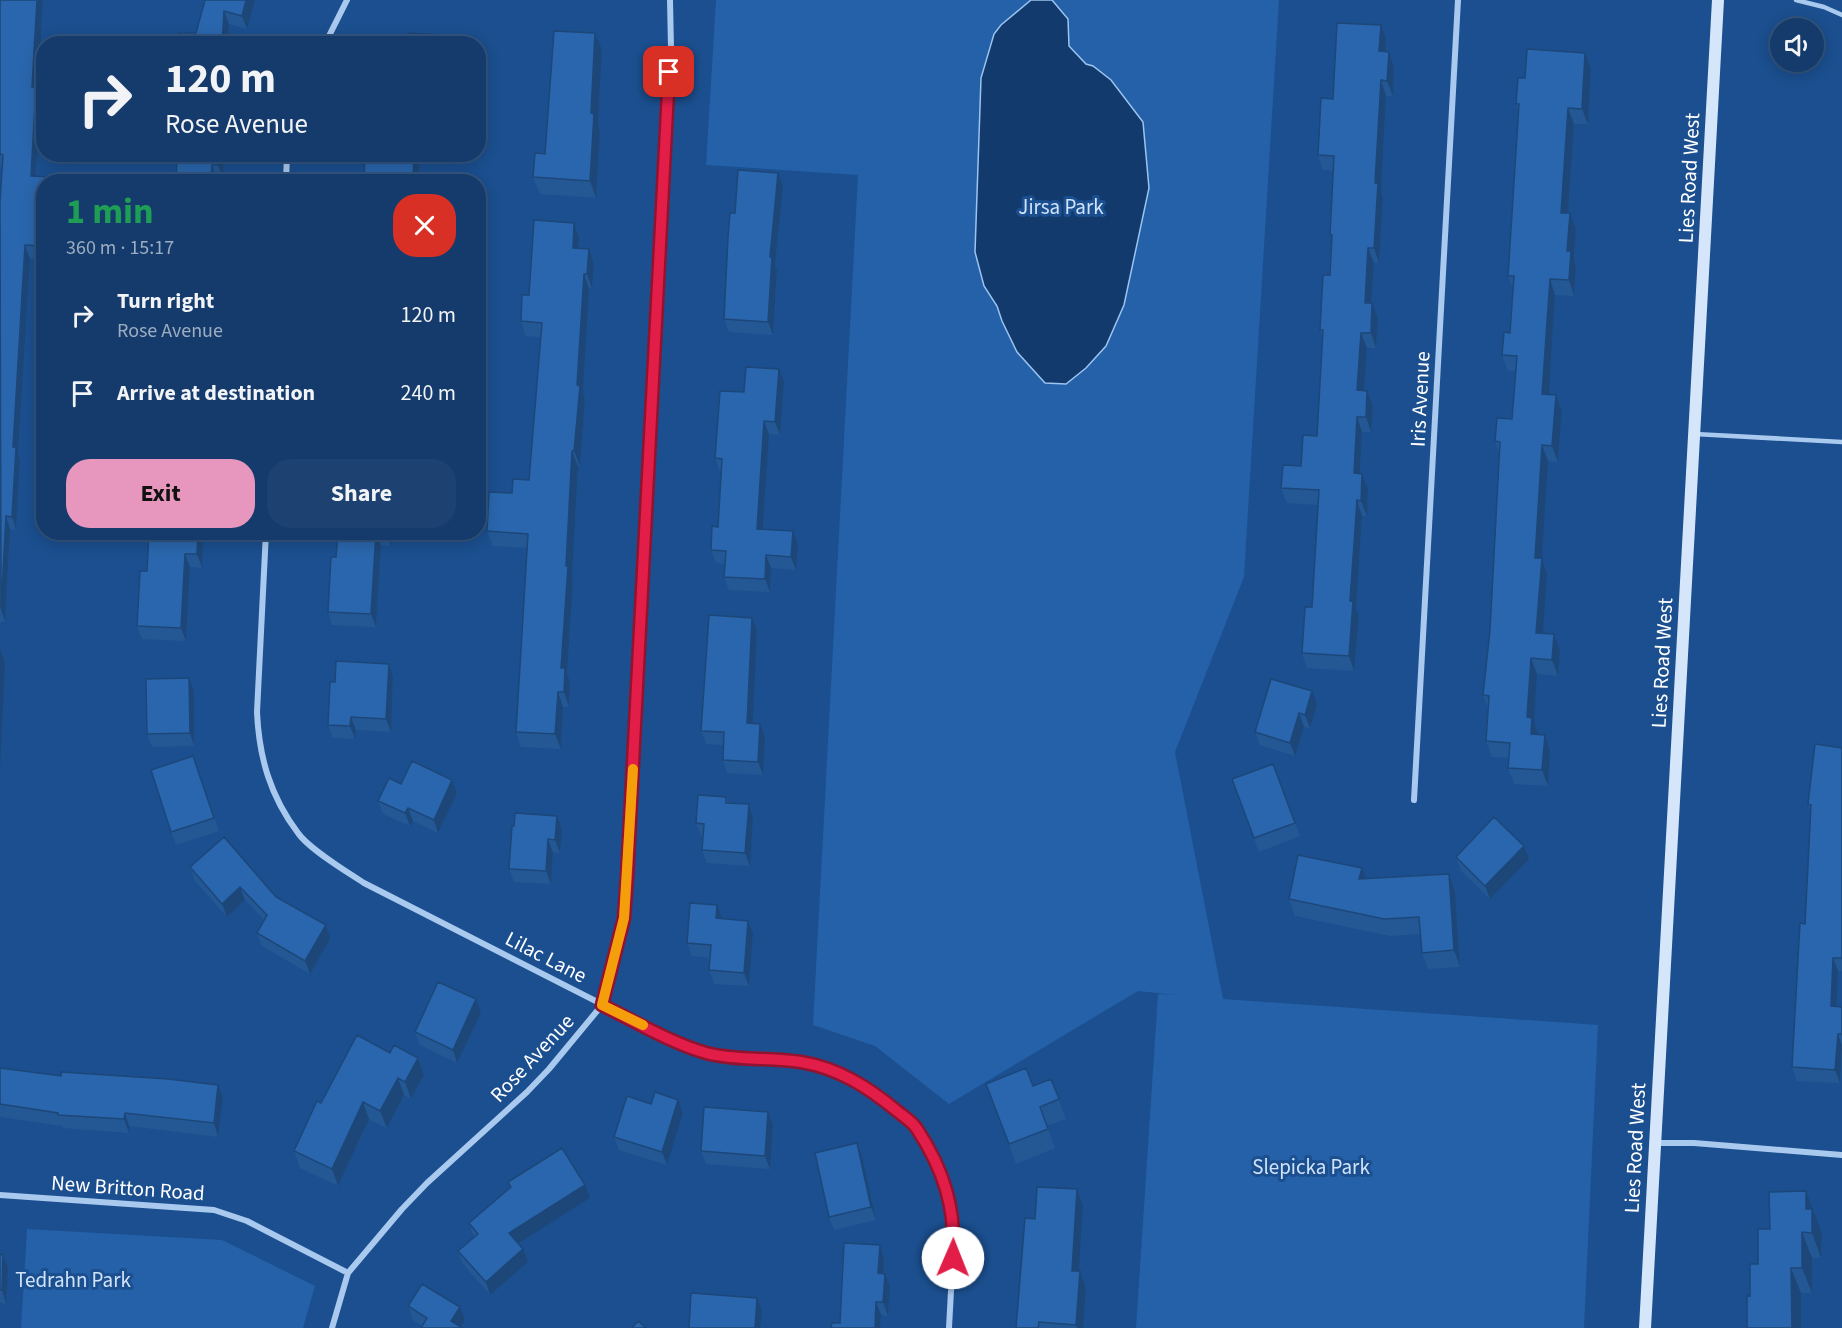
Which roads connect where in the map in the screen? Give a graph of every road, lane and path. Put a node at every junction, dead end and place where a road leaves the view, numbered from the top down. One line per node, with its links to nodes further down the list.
1 (348, 0): 7 (street)
2 (670, 0): 12 (street, Rose Avenue)
3 (1458, 0): 11 (street, Iris Avenue)
4 (1718, 0): 8 (street, Lies Road West)
5 (1796, 0): 6 (lane)
6 (1842, 15)
7 (329, 36)
8 (1694, 434): 9 (lane); 13 (street, Lies Road West)
9 (1842, 442)
10 (266, 540): 12 (street, Lilac Lane)
11 (1414, 800)
12 (602, 1005): 16 (street, Rose Avenue); 18 (street, Lilac Lane)
13 (1655, 1143): 14 (street); 19 (street, Lies Road West)
14 (1842, 1155)
15 (0, 1196): 16 (street, New Britton Road)
16 (348, 1273): 17 (street, Rose Avenue)
17 (332, 1328)
18 (950, 1328)
19 (1644, 1328)

